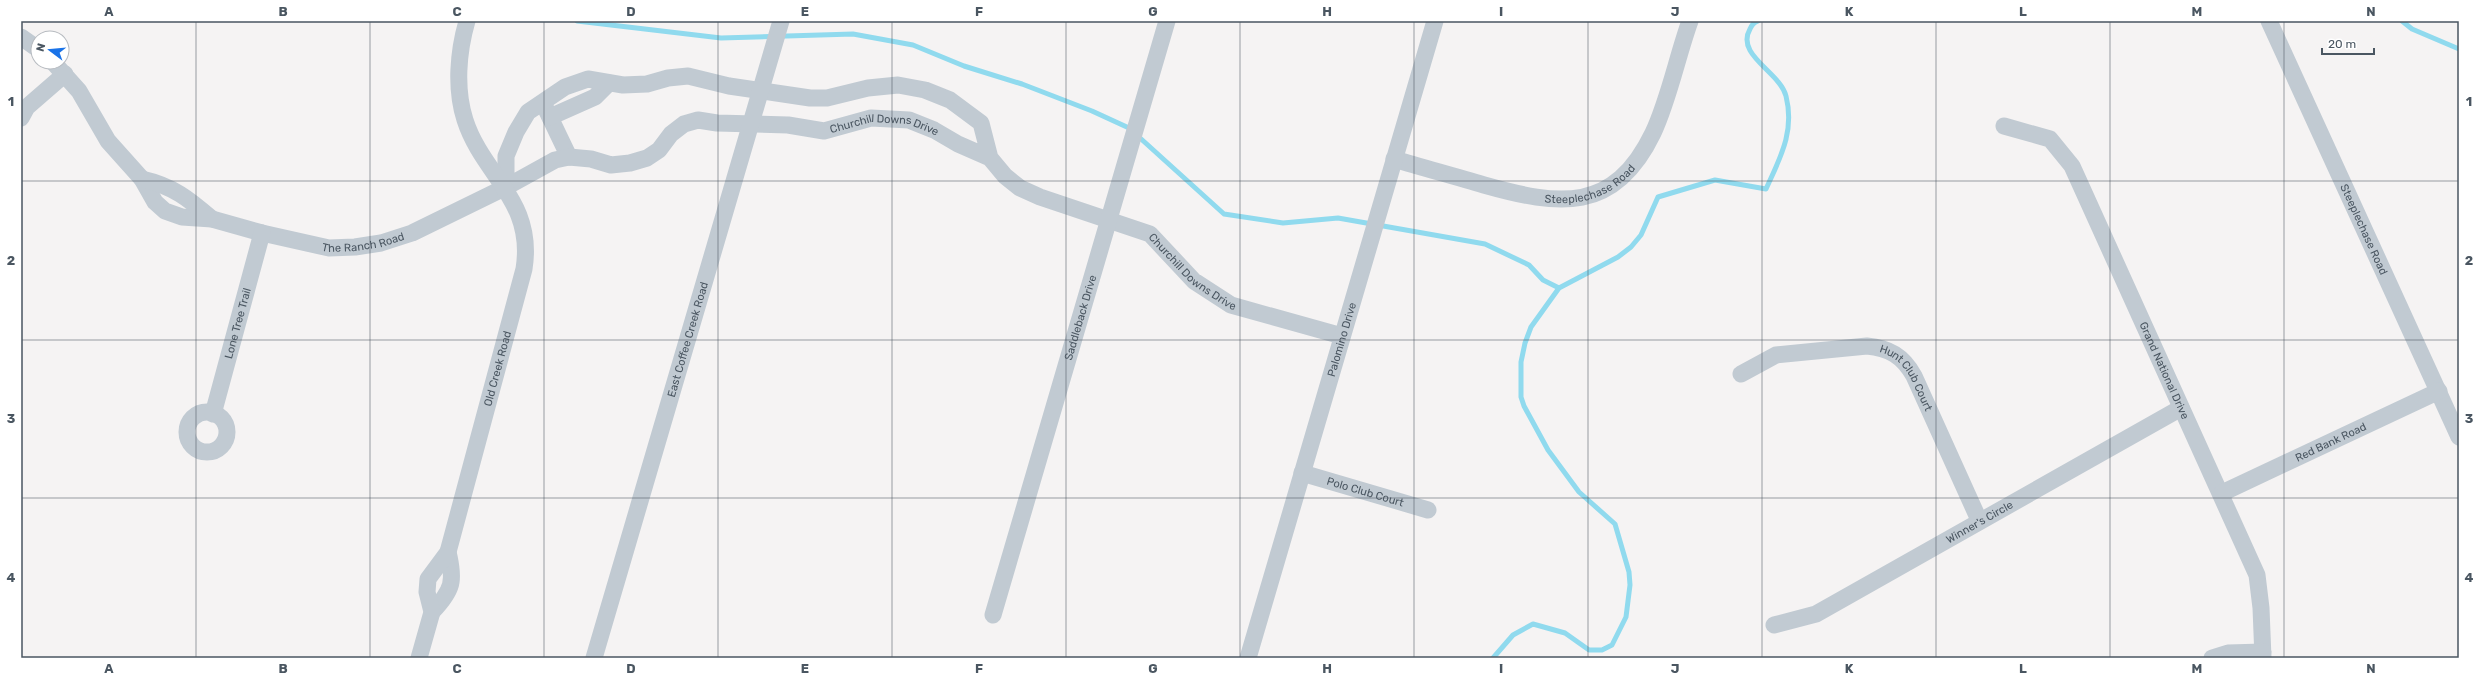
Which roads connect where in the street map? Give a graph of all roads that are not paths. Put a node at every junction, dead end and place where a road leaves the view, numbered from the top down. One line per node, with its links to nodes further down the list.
1 (467, 21): 20 (street)
2 (781, 21): 11 (street, East Coffee Creek Road)
3 (1167, 21): 22 (street, Saddleback Drive)
4 (1435, 21): 18 (street, Palomino Drive)
5 (1690, 21): 18 (street, Steeplechase Road)
6 (2269, 21): 26 (street, Steeplechase Road)
7 (21, 37): 8 (street)
8 (30, 43)
9 (61, 70): 10 (street, The Ranch Road)
10 (65, 74): 13 (street); 19 (street, The Ranch Road)
11 (760, 90): 12 (street); 14 (street, East Coffee Creek Road); 17 (street, Churchill Downs Drive)
12 (546, 109): 16 (street); 20 (street)
13 (21, 118)
14 (750, 125): 16 (street, The Ranch Road); 17 (street, Churchill Downs Drive); 40 (street, East Coffee Creek Road)
15 (2004, 126): 27 (street, Grand National Drive)
16 (569, 157): 20 (street, The Ranch Road)
17 (990, 158): 22 (street, Churchill Downs Drive)
18 (1394, 159): 24 (street, Palomino Drive)
19 (142, 179): 21 (street, The Ranch Road); 21 (street, The Ranch Road)
20 (506, 187): 23 (street, The Ranch Road); 34 (street, Old Creek Road)
21 (212, 219): 23 (street, The Ranch Road)
22 (1109, 220): 24 (street, Churchill Downs Drive); 36 (street, Saddleback Drive)
23 (262, 233): 28 (street, Lone Tree Trail)
24 (1342, 336): 30 (street, Palomino Drive)
25 (1741, 374): 33 (street, Hunt Club Court)
26 (2439, 391): 29 (street, Steeplechase Road); 31 (street, Red Bank Road)
27 (2181, 408): 31 (street, Grand National Drive); 33 (street, Winner's Circle)
28 (213, 414)
29 (2459, 437)
30 (1302, 473): 32 (street, Polo Club Court); 41 (street, Palomino Drive)
31 (2222, 493): 38 (street, Grand National Drive)
32 (1428, 510)
33 (1979, 520): 37 (street, Winner's Circle)
34 (448, 552): 35 (street, Old Creek Road); 35 (street, Old Creek Road)
35 (432, 612): 39 (street, Old Creek Road)
36 (993, 615)
37 (1774, 625)
38 (2263, 655): 42 (street)
39 (419, 658)
40 (594, 658)
41 (1248, 658)
42 (2212, 658)

